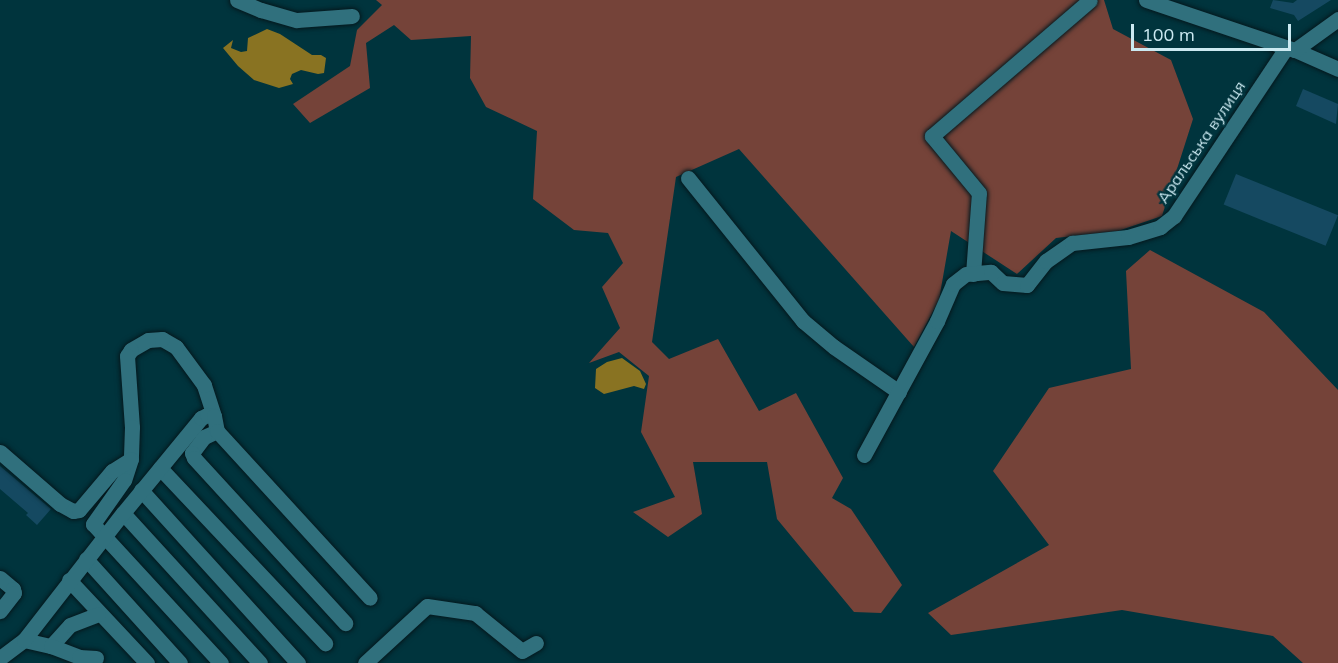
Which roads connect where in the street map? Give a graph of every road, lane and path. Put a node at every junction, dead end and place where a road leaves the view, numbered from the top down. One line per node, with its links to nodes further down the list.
1 (237, 0): 4 (street)
2 (1090, 0): 10 (street)
3 (1146, 0): 7 (street)
4 (264, 5): 5 (street)
5 (352, 16)
6 (1338, 19): 7 (street)
7 (1290, 49): 8 (street); 10 (street, Аральська вулиця)
8 (1338, 69)
9 (688, 178): 11 (street)
10 (973, 273): 11 (street)
11 (899, 392): 14 (street)
12 (216, 423): 15 (street); 16 (street); 23 (street); 26 (street)
13 (0, 452): 15 (street)
14 (864, 455)
15 (131, 459): 19 (street)
16 (160, 468): 17 (street); 28 (street)
17 (141, 490): 18 (street); 37 (street)
18 (123, 513): 19 (street); 36 (street)
19 (105, 535): 20 (street); 35 (street)
20 (86, 559): 22 (street); 34 (street)
21 (0, 578): 24 (street)
22 (69, 580): 25 (street); 27 (street)
23 (370, 598)
24 (0, 611)
25 (98, 614): 30 (street); 33 (street)
26 (345, 623)
27 (24, 640): 30 (street); 31 (street)
28 (325, 643)
29 (536, 643): 38 (street)
30 (51, 646): 32 (street)
31 (0, 658)
32 (96, 658)
33 (147, 663)
34 (180, 663)
35 (221, 663)
36 (260, 663)
37 (298, 663)
38 (365, 663)

